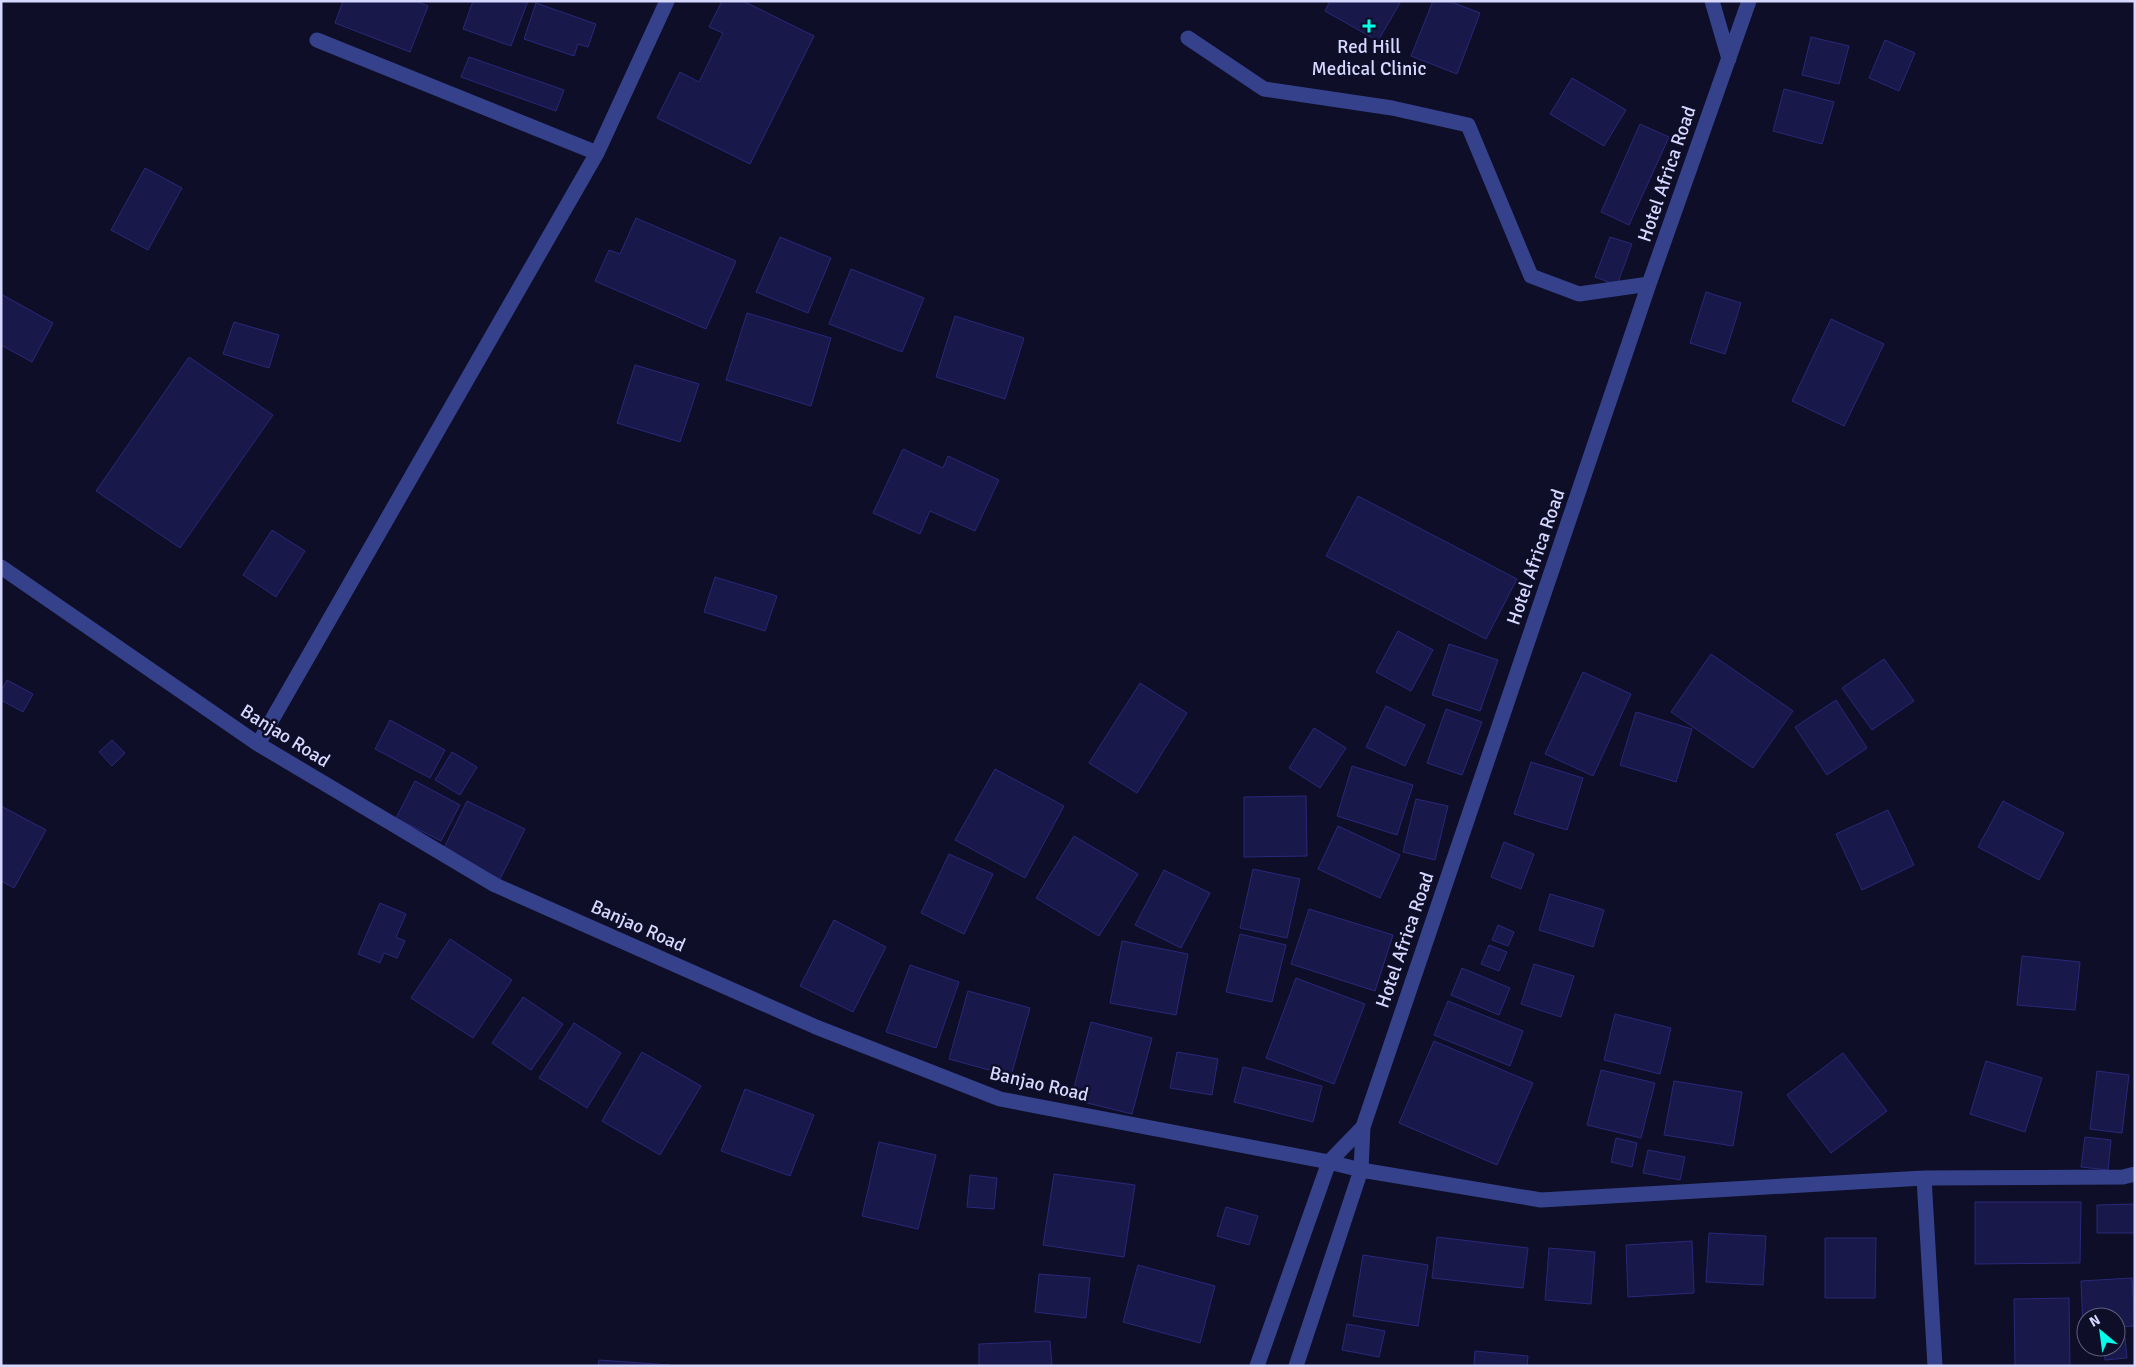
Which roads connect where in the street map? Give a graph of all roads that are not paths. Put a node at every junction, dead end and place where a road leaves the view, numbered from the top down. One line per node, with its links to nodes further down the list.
1 (666, 1): 7 (street)
2 (1712, 1): 6 (street)
3 (1749, 1): 6 (street, Hotel Africa Road)
4 (1188, 38): 8 (street)
5 (317, 40): 7 (street)
6 (1729, 59): 8 (street, Hotel Africa Road)
7 (597, 153): 10 (street)
8 (1650, 284): 11 (street, Hotel Africa Road)
9 (1, 567): 10 (street, Banjao Road)
10 (258, 744): 12 (street, Banjao Road)
11 (1363, 1127): 12 (street, Hotel Africa Road); 13 (street, Hotel Africa Road)
12 (1329, 1162): 13 (street, Banjao Road); 16 (street, Hotel Africa Road)
13 (1361, 1170): 15 (street, Banjao Road); 17 (street, Hotel Africa Road)
14 (2135, 1174): 15 (street, Banjao Road)
15 (1924, 1178): 18 (street)
16 (1257, 1366)
17 (1296, 1366)
18 (1935, 1366)

